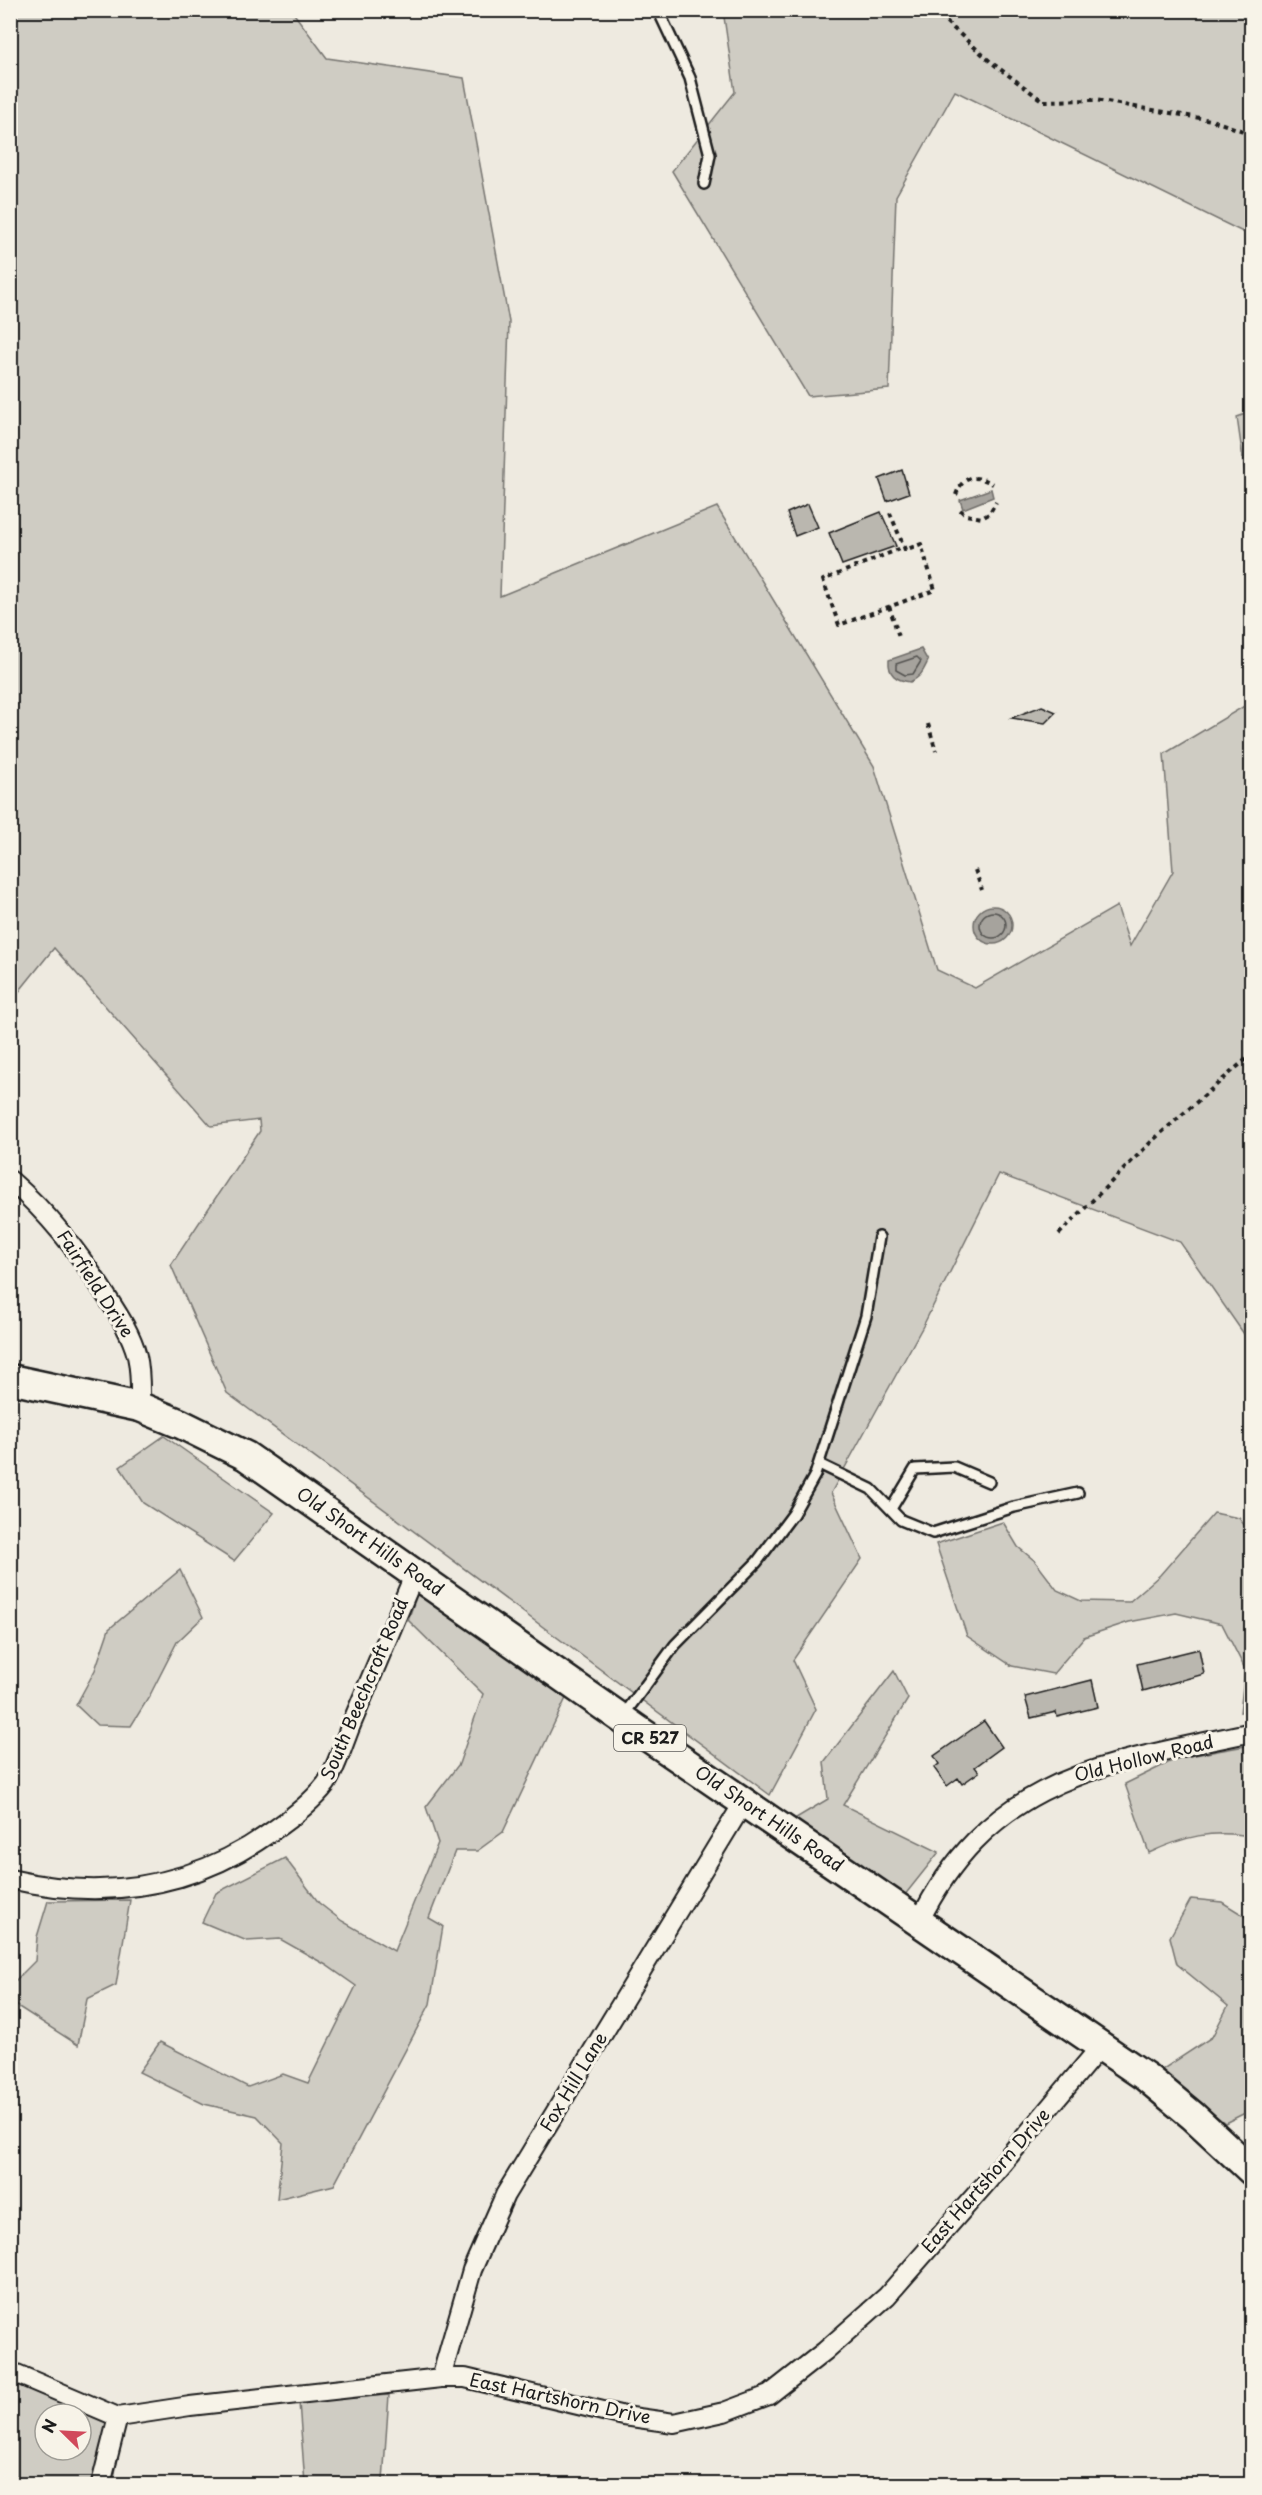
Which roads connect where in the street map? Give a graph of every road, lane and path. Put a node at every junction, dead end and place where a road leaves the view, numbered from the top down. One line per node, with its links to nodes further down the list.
1 (658, 10): 4 (lane)
2 (933, 10): 3 (path)
3 (1251, 134)
4 (704, 184)
5 (993, 484): 6 (path)
6 (956, 495)
7 (996, 502): 8 (path)
8 (960, 510)
9 (890, 513): 10 (path)
10 (904, 547): 11 (path); 11 (path)
11 (889, 606): 12 (path)
12 (899, 637)
13 (928, 724): 14 (path)
14 (936, 751)
15 (975, 870): 16 (path)
16 (982, 890)
17 (1251, 1054): 19 (path)
18 (10, 1180): 22 (street, Fairfield Drive)
19 (1059, 1234)
20 (879, 1237): 23 (lane)
21 (10, 1379): 22 (main road, Old Short Hills Road / CR 527)
22 (140, 1407): 27 (main road, Old Short Hills Road / CR 527)
23 (819, 1464): 26 (lane); 28 (lane)
24 (989, 1482): 26 (lane)
25 (1078, 1493): 26 (lane)
26 (891, 1509)
27 (415, 1573): 28 (main road, Old Short Hills Road / CR 527); 31 (street, South Beechcroft Road)
28 (622, 1718): 30 (main road, Old Short Hills Road / CR 527)
29 (1251, 1732): 32 (street, Old Hollow Road)
30 (744, 1802): 32 (main road, Old Short Hills Road / CR 527); 36 (street, Fox Hill Lane)
31 (10, 1879)
32 (919, 1922): 33 (main road, Old Short Hills Road / CR 527)
33 (1101, 2046): 34 (main road, Old Short Hills Road / CR 527); 36 (street, East Hartshorn Drive)
34 (1251, 2171)
35 (10, 2371): 37 (street)
36 (441, 2378): 37 (street, East Hartshorn Drive)
37 (118, 2417): 38 (street)
38 (100, 2484)

